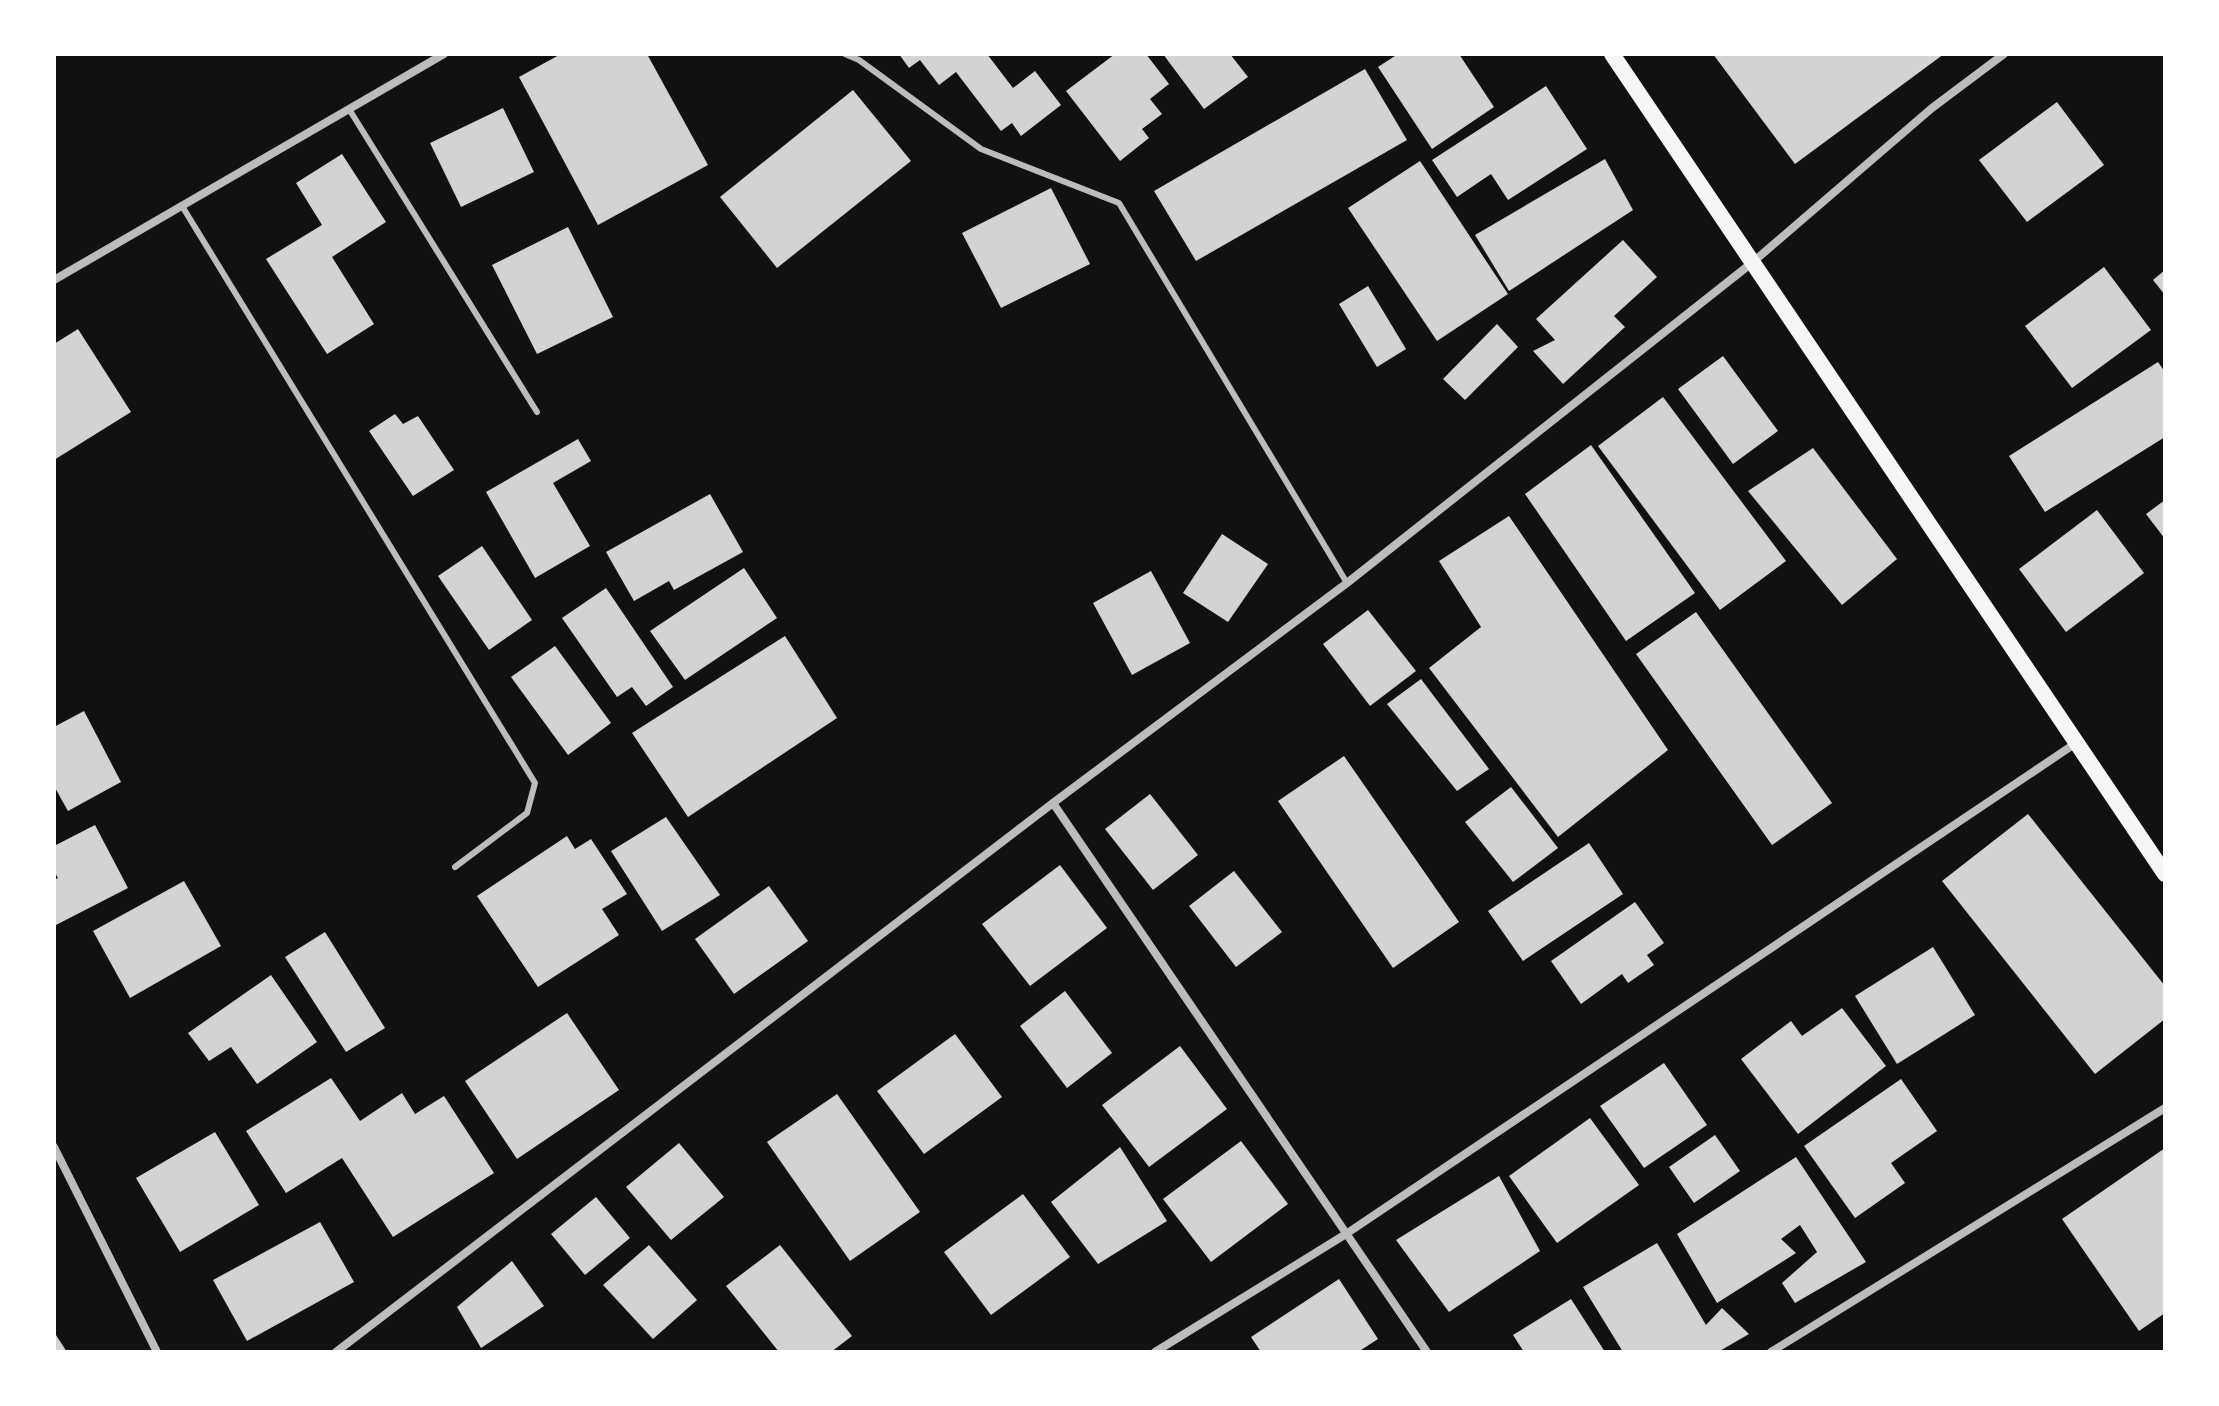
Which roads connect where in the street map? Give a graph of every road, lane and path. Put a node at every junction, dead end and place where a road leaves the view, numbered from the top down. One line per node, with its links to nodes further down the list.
1 (444, 54): 5 (street)
2 (845, 54): 10 (lane)
3 (1612, 54): 7 (main road)
4 (2004, 54): 7 (street)
5 (349, 109): 6 (street); 9 (lane)
6 (182, 206): 8 (street); 13 (lane)
7 (1753, 262): 10 (street); 11 (main road)
8 (54, 280)
9 (537, 412)
10 (1347, 583): 12 (street)
11 (2076, 743): 14 (main road); 17 (street)
12 (1053, 803): 17 (street); 19 (street)
13 (455, 867)
14 (2165, 874)
15 (2165, 1108): 22 (street)
16 (54, 1147): 18 (street)
17 (1346, 1234): 20 (street); 21 (street)
18 (157, 1352)
19 (336, 1352)
20 (1155, 1352)
21 (1427, 1352)
22 (1771, 1352)

